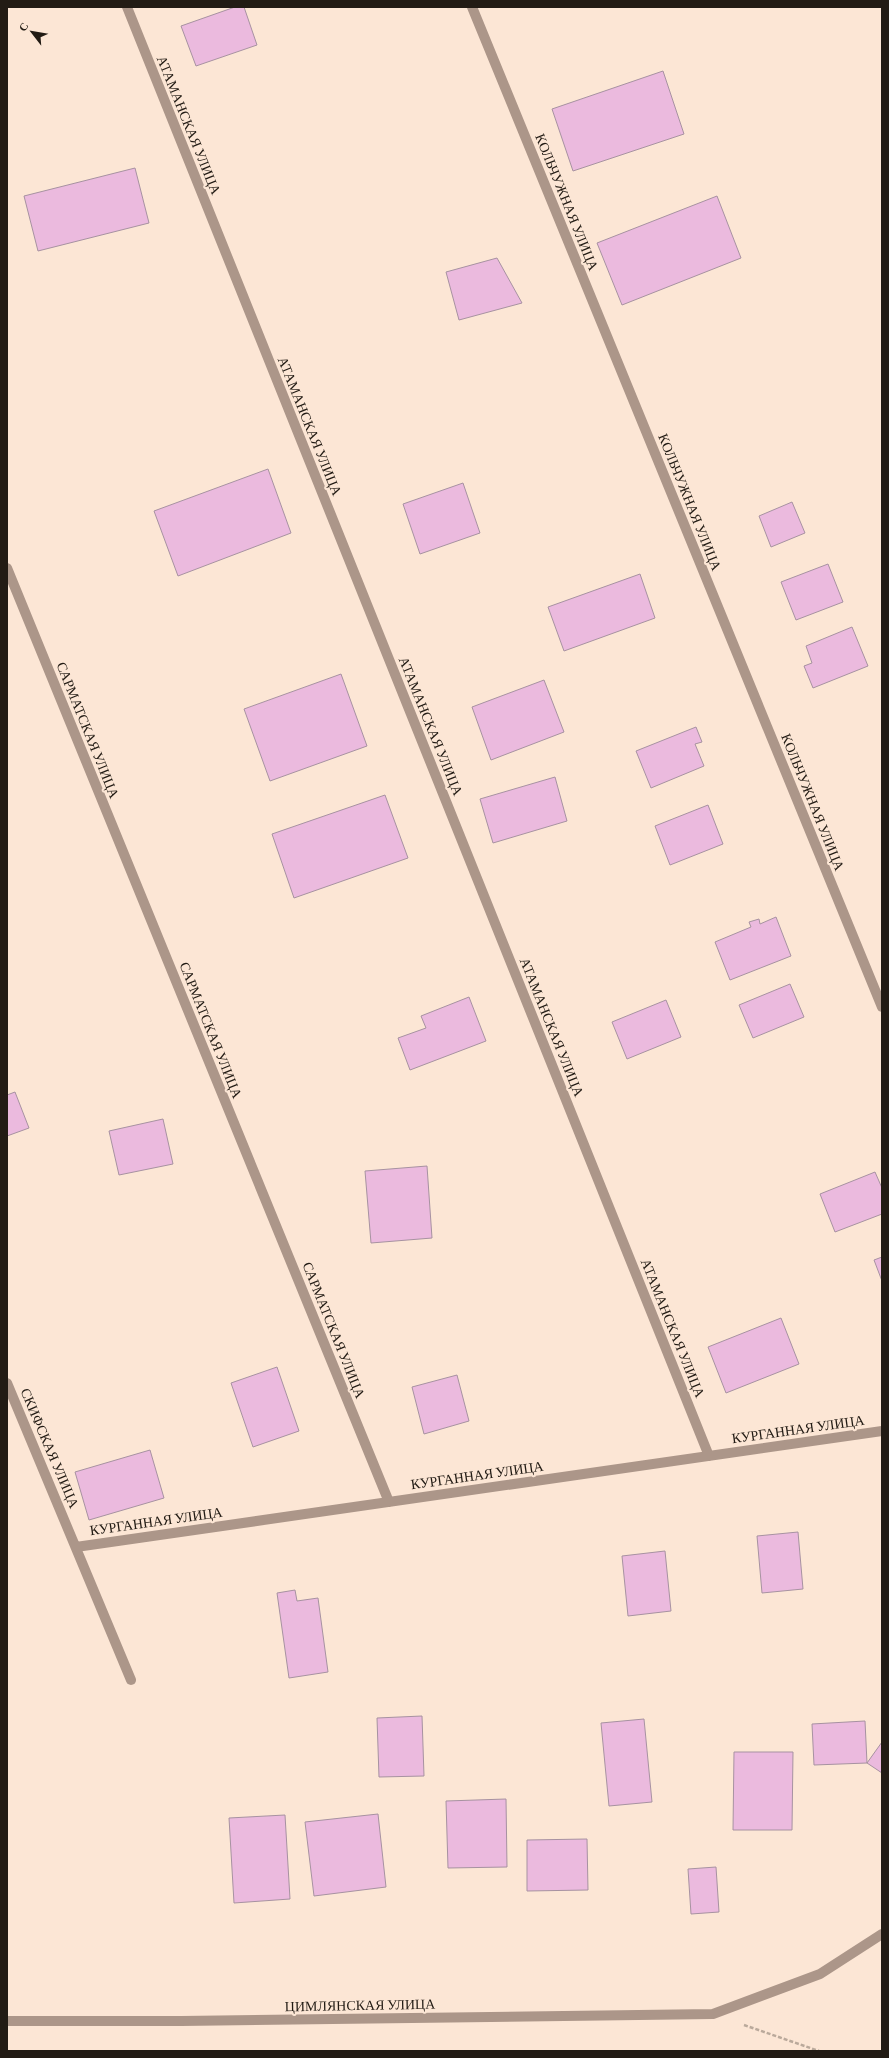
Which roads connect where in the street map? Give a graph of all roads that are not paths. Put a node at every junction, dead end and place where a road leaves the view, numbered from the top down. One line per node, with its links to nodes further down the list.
1 (127, 7): 7 (street, АТАМАНСКАЯ УЛИЦА)
2 (472, 7): 4 (street, КОЛЬЧУЖНАЯ УЛИЦА)
3 (7, 568): 8 (street, САРМАТСКАЯ УЛИЦА)
4 (882, 1007)
5 (7, 1383): 9 (street, СКИФСКАЯ УЛИЦА)
6 (882, 1431): 7 (street, КУРГАННАЯ УЛИЦА)
7 (709, 1456): 8 (street, КУРГАННАЯ УЛИЦА)
8 (389, 1502): 9 (street, КУРГАННАЯ УЛИЦА)
9 (76, 1547): 10 (street, СКИФСКАЯ УЛИЦА)
10 (130, 1680)
11 (882, 1934): 12 (street, ЦИМЛЯНСКАЯ УЛИЦА)
12 (7, 2021)

